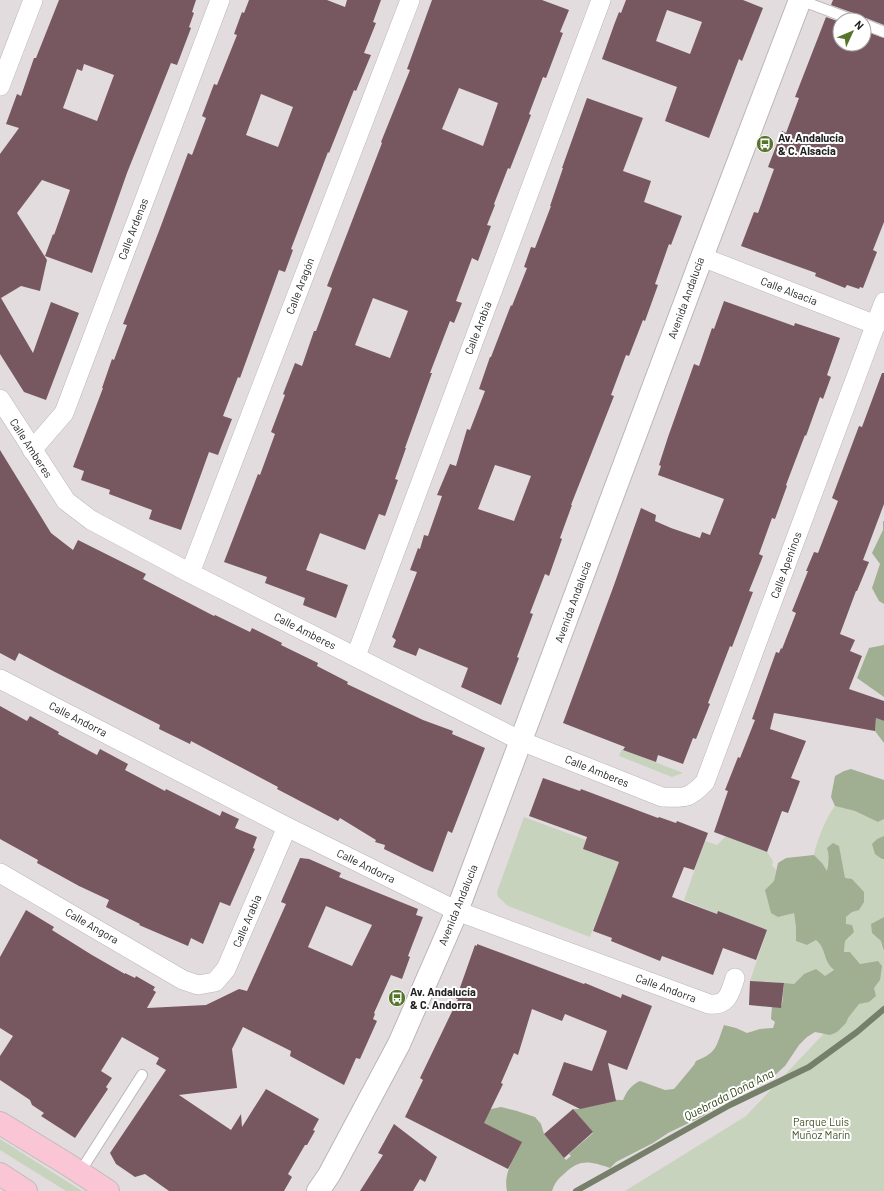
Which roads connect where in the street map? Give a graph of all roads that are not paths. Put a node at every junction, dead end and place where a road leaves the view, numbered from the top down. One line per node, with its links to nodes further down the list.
1 (33, 0): 9 (street)
2 (220, 0): 14 (street, Calle Ardenas)
3 (410, 0): 15 (street, Calle Aragón)
4 (601, 0): 16 (street, Calle Arabia)
5 (800, 0): 6 (lane); 10 (street, Avenida Andalucía)
6 (832, 12)
7 (872, 27): 8 (lane)
8 (884, 32)
9 (0, 86)
10 (702, 257): 12 (street, Calle Alsacia); 18 (street, Avenida Andalucía)
11 (884, 302): 12 (street, Calle Apeninos)
12 (880, 326): 19 (street, Calle Apeninos)
13 (0, 399): 14 (street, Calle Amberes)
14 (32, 450): 15 (street, Calle Amberes)
15 (190, 572): 16 (street, Calle Amberes)
16 (356, 656): 18 (street, Calle Amberes)
17 (0, 678): 20 (street, Calle Andorra)
18 (521, 740): 19 (street, Calle Amberes); 22 (street, Avenida Andalucía)
19 (662, 797)
20 (287, 827): 22 (street, Calle Andorra); 24 (street, Calle Arabia)
21 (0, 873): 24 (street, Calle Angora)
22 (457, 911): 23 (street, Calle Andorra); 31 (street, Avenida Andalucía)
23 (735, 978)
24 (183, 980)
25 (142, 1075): 27 (lane)
26 (0, 1123): 27 (main road)
27 (80, 1172): 30 (main road)
28 (0, 1174): 29 (main road)
29 (26, 1191)
30 (108, 1191)
31 (318, 1191)

